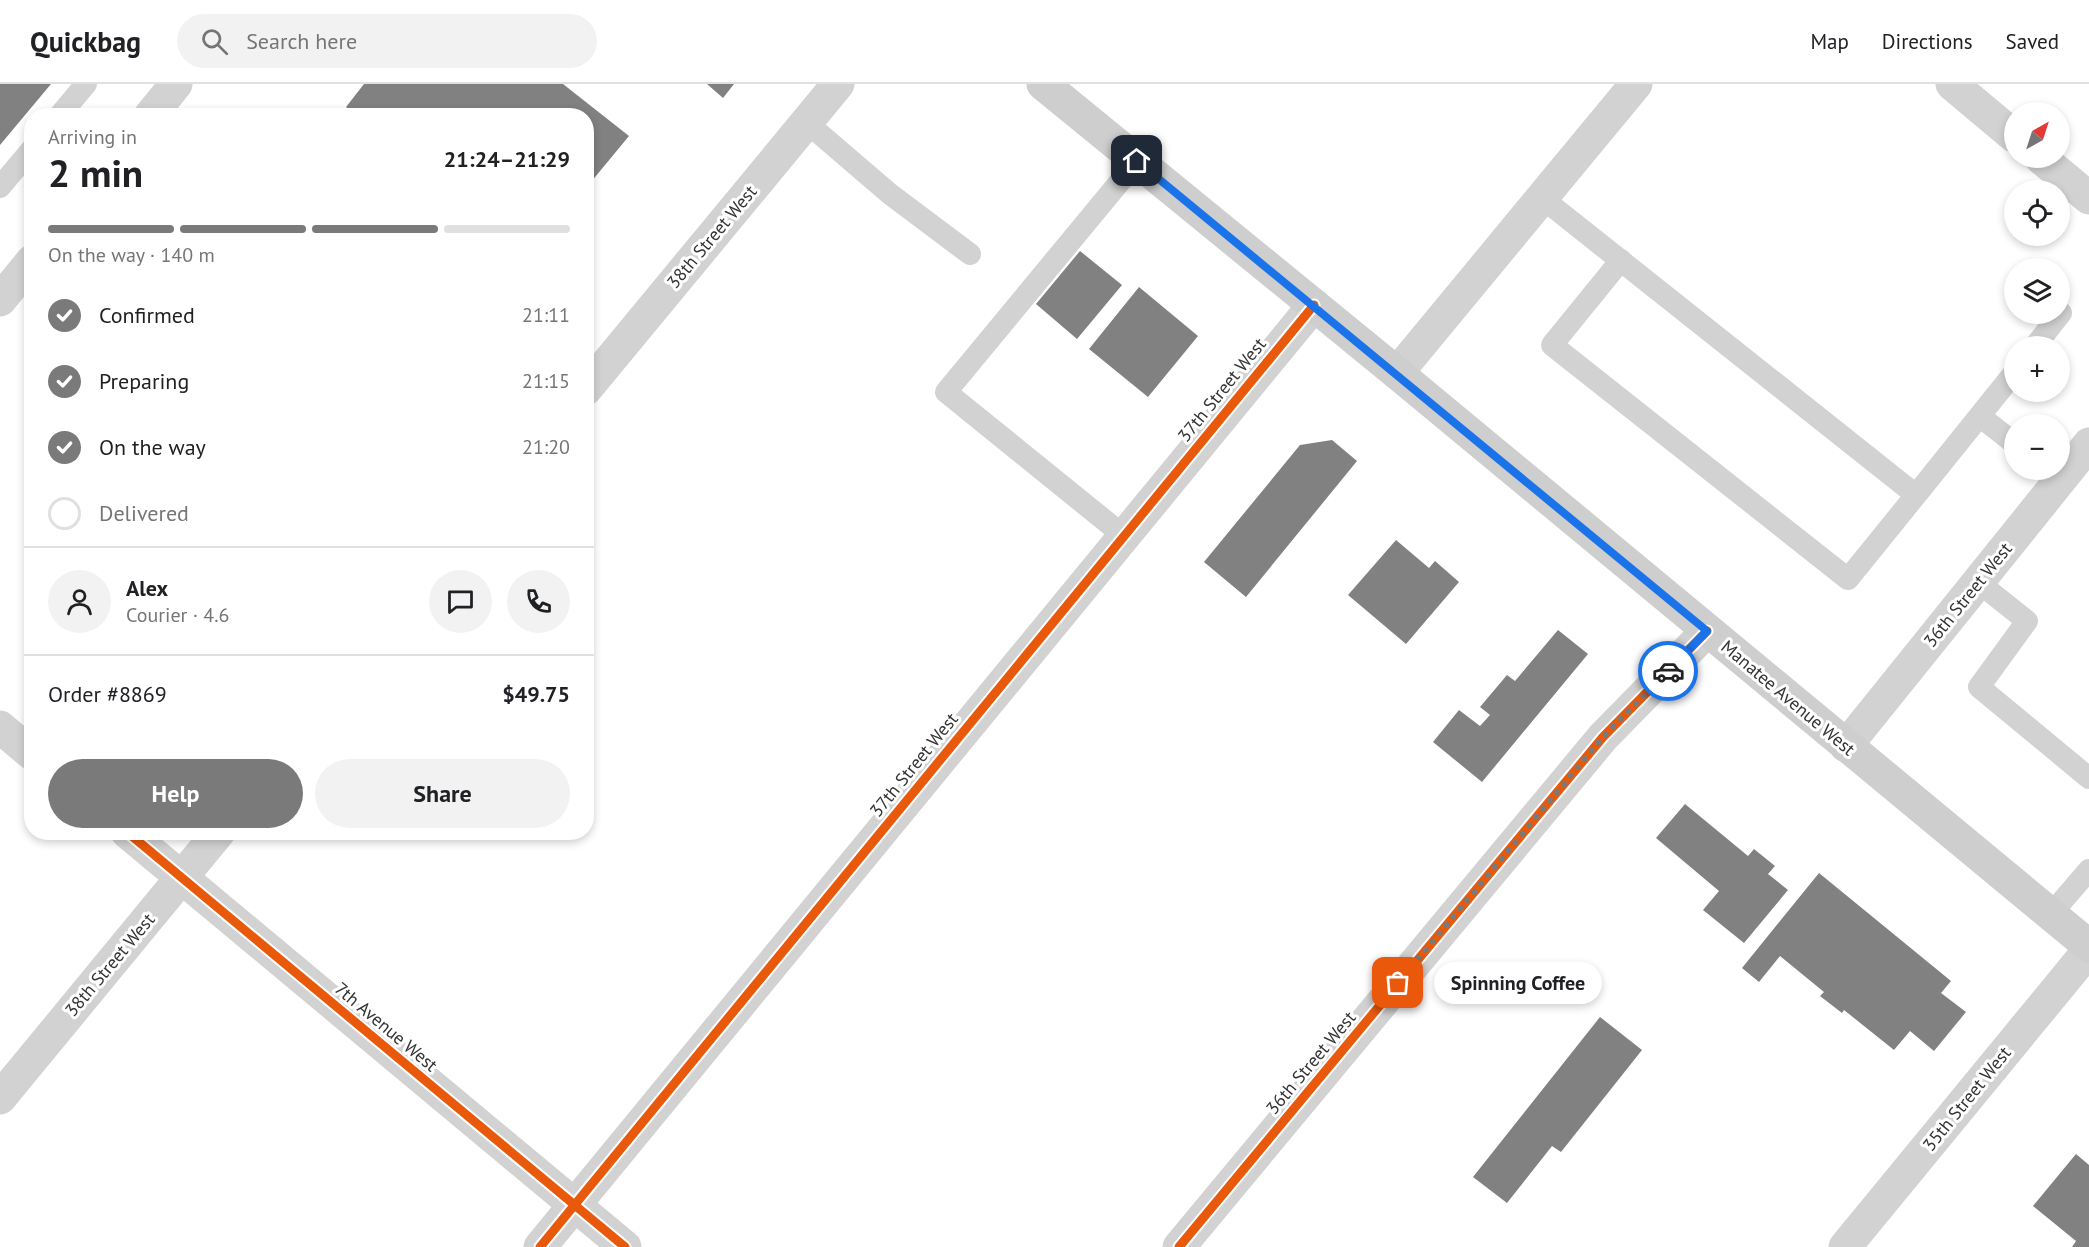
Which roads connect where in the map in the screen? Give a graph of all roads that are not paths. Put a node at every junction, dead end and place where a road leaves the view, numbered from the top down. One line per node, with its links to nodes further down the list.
1 (86, 84): 7 (lane)
2 (176, 84): 8 (street)
3 (838, 84): 9 (street, 38th Street West)
4 (1043, 84): 12 (main road, Manatee Avenue West)
5 (1636, 84): 15 (street)
6 (1952, 84): 10 (street)
7 (66, 108)
8 (156, 108)
9 (806, 122): 17 (lane); 25 (street, 38th Street West)
10 (2004, 128)
11 (24, 158): 14 (lane)
12 (1137, 161): 21 (main road, Manatee Avenue West); 33 (lane)
13 (2053, 168): 16 (street)
14 (0, 187)
15 (1542, 198): 18 (lane); 24 (street)
16 (2089, 198)
17 (970, 254)
18 (1621, 260): 32 (lane); 32 (lane)
19 (24, 271): 20 (street)
20 (0, 300)
21 (1314, 305): 24 (main road, Manatee Avenue West); 33 (street, 37th Street West)
22 (2052, 324): 23 (lane)
23 (2043, 336)
24 (1396, 373): 35 (main road, Manatee Avenue West)
25 (594, 379)
26 (2004, 386): 27 (lane)
27 (1981, 417): 28 (lane); 32 (lane)
28 (2004, 436)
29 (2089, 444): 30 (street, 36th Street West)
30 (2070, 461)
31 (2050, 480): 34 (street, 36th Street West)
32 (1916, 495)
33 (1124, 536): 48 (street, 37th Street West)
34 (1978, 582): 37 (street, 36th Street West); 39 (lane)
35 (1707, 631): 37 (main road, Manatee Avenue West); 51 (street, 36th Street West)
36 (0, 727): 38 (street)
37 (1846, 746): 44 (main road, Manatee Avenue West)
38 (24, 747)
39 (2089, 778)
40 (137, 840): 43 (street, 7th Avenue West)
41 (213, 840): 43 (street, 38th Street West)
42 (2089, 870): 44 (lane)
43 (182, 878): 47 (street, 38th Street West); 48 (street, 7th Avenue West)
44 (2051, 914): 45 (main road, Manatee Avenue West)
45 (2089, 945)
46 (2089, 950): 52 (street, 35th Street West)
47 (0, 1098)
48 (575, 1205): 49 (street, 37th Street West); 50 (street, 7th Avenue West)
49 (540, 1247)
50 (625, 1247)
51 (1179, 1247)
52 (1845, 1247)

